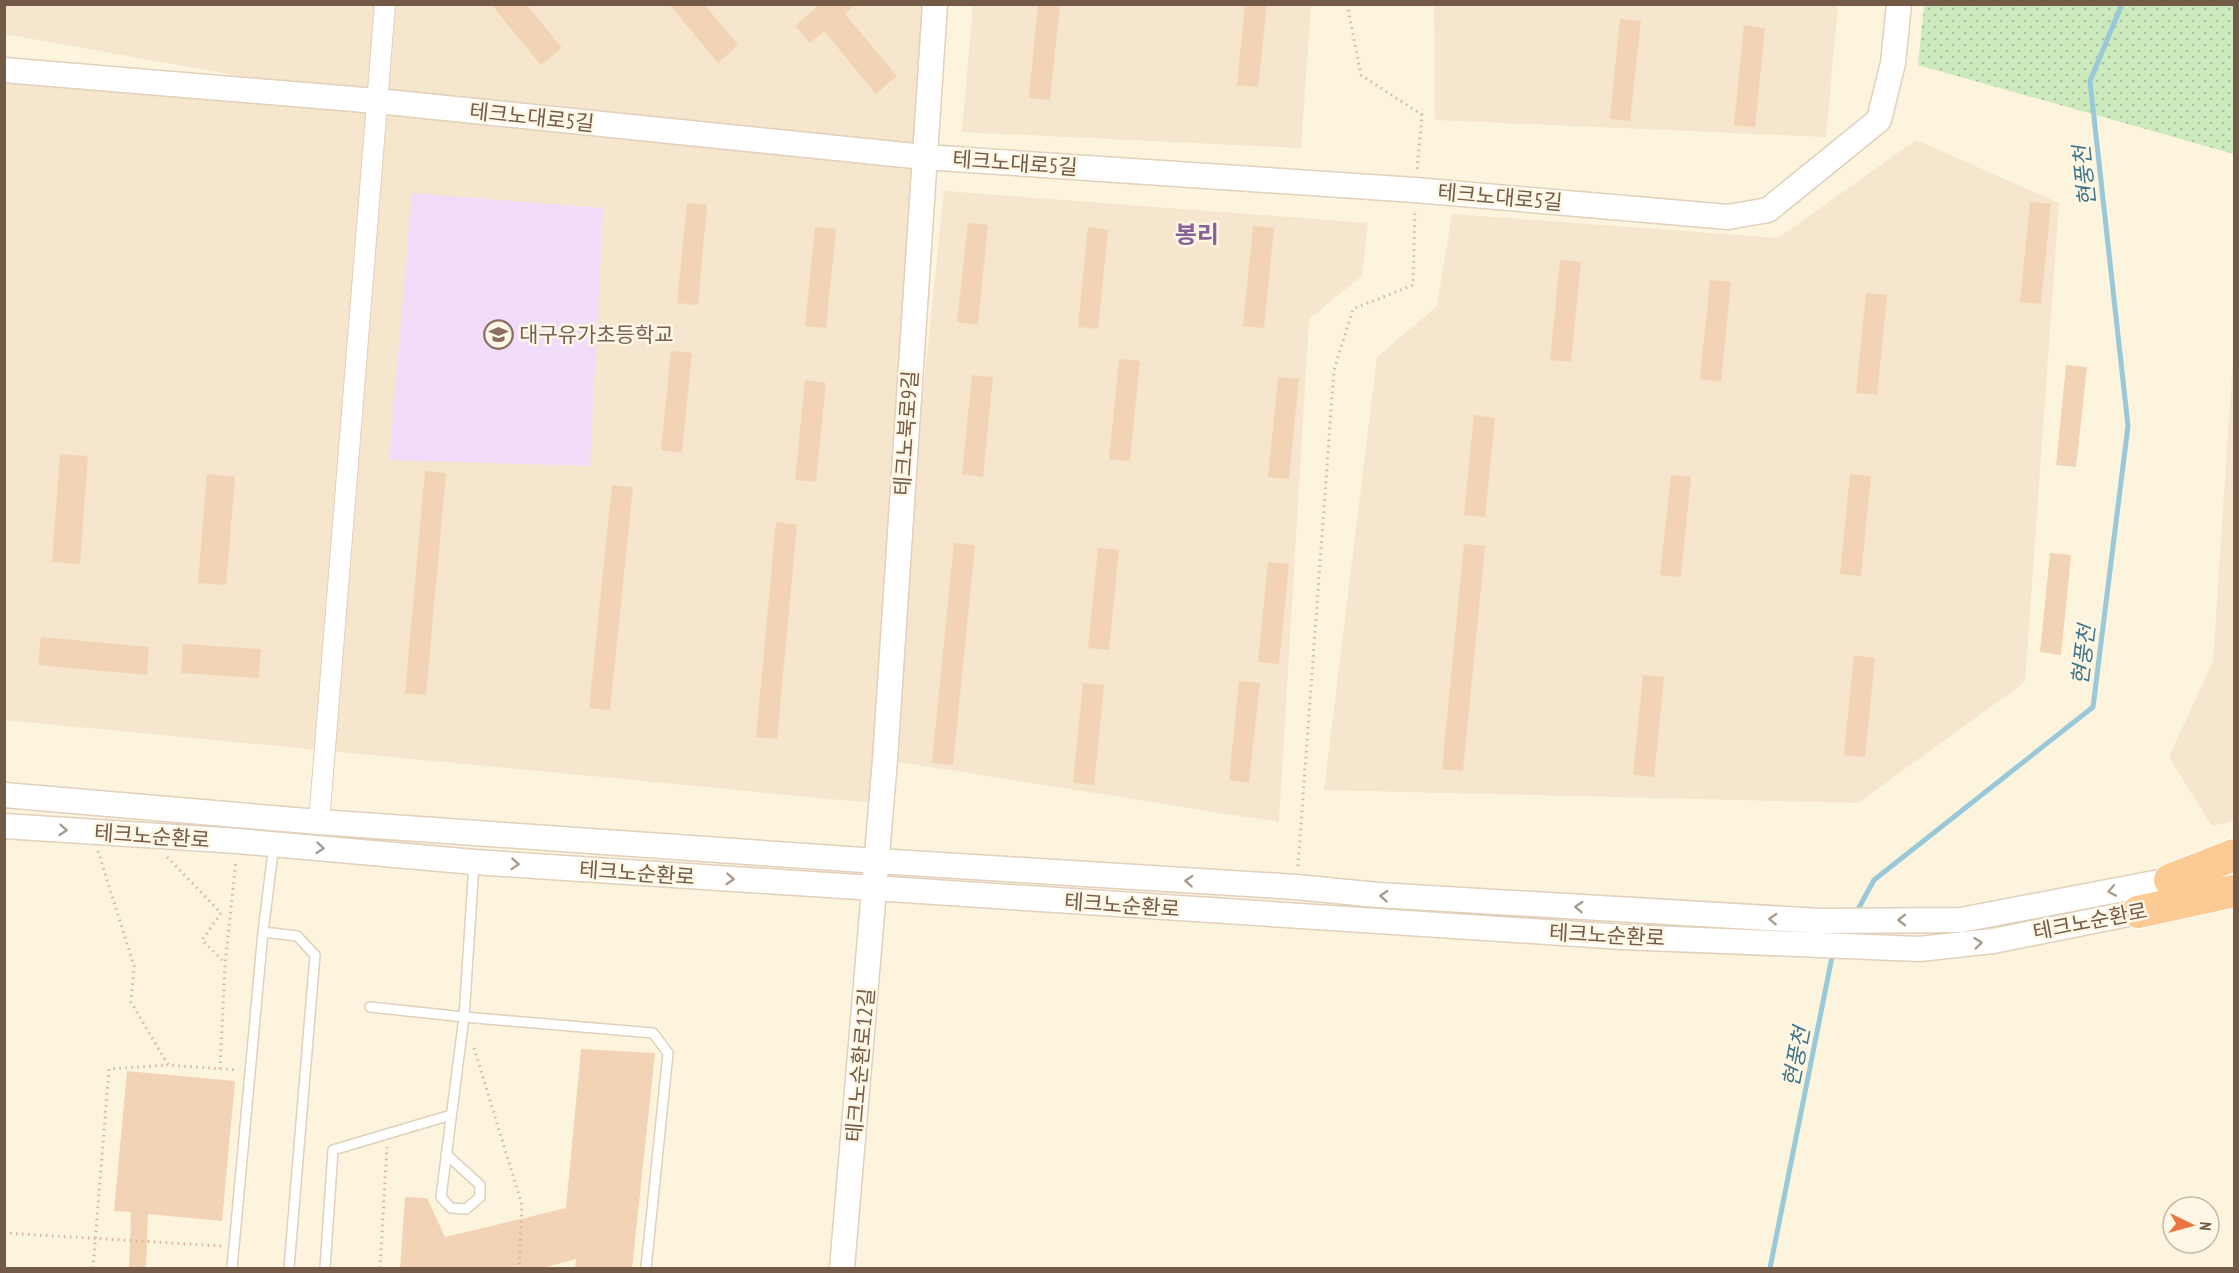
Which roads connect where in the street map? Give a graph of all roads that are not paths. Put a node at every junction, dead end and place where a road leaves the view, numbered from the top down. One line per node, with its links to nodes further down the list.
1 (385, 4): 5 (street)
2 (935, 4): 6 (street, 테크노북로9길)
3 (1899, 4): 6 (street, 테크노대로5길)
4 (4, 70): 5 (street, 테크노대로5길)
5 (377, 101): 6 (street, 테크노대로5길); 8 (street)
6 (924, 157): 12 (street, 테크노북로9길)
7 (4, 795): 8 (street, 테크노순환로)
8 (319, 822): 12 (street, 테크노순환로)
9 (4, 826): 10 (street, 테크노순환로, one-way to 10)
10 (274, 844): 13 (street, 테크노순환로, one-way to 13); 20 (lane)
11 (2235, 855): 15 (highway)
12 (877, 861): 15 (street, 테크노순환로, one-way to 12); 16 (street, 테크노순환로12길)
13 (474, 862): 16 (street, 테크노순환로, one-way to 16); 22 (lane)
14 (2235, 870): 15 (highway, 테크노순환로)
15 (2170, 880)
16 (875, 889): 18 (street, 테크노순환로, one-way to 18); 29 (street, 테크노순환로12길)
17 (2235, 891): 18 (highway, 테크노순환로)
18 (2138, 912): 19 (highway)
19 (2235, 913)
20 (263, 932): 25 (lane); 26 (lane)
21 (370, 1007): 22 (lane)
22 (464, 1017): 23 (lane); 28 (lane)
23 (451, 1115): 24 (lane); 27 (lane)
24 (446, 1154): 24 (lane)
25 (232, 1269)
26 (289, 1269)
27 (325, 1269)
28 (646, 1269)
29 (842, 1269)

